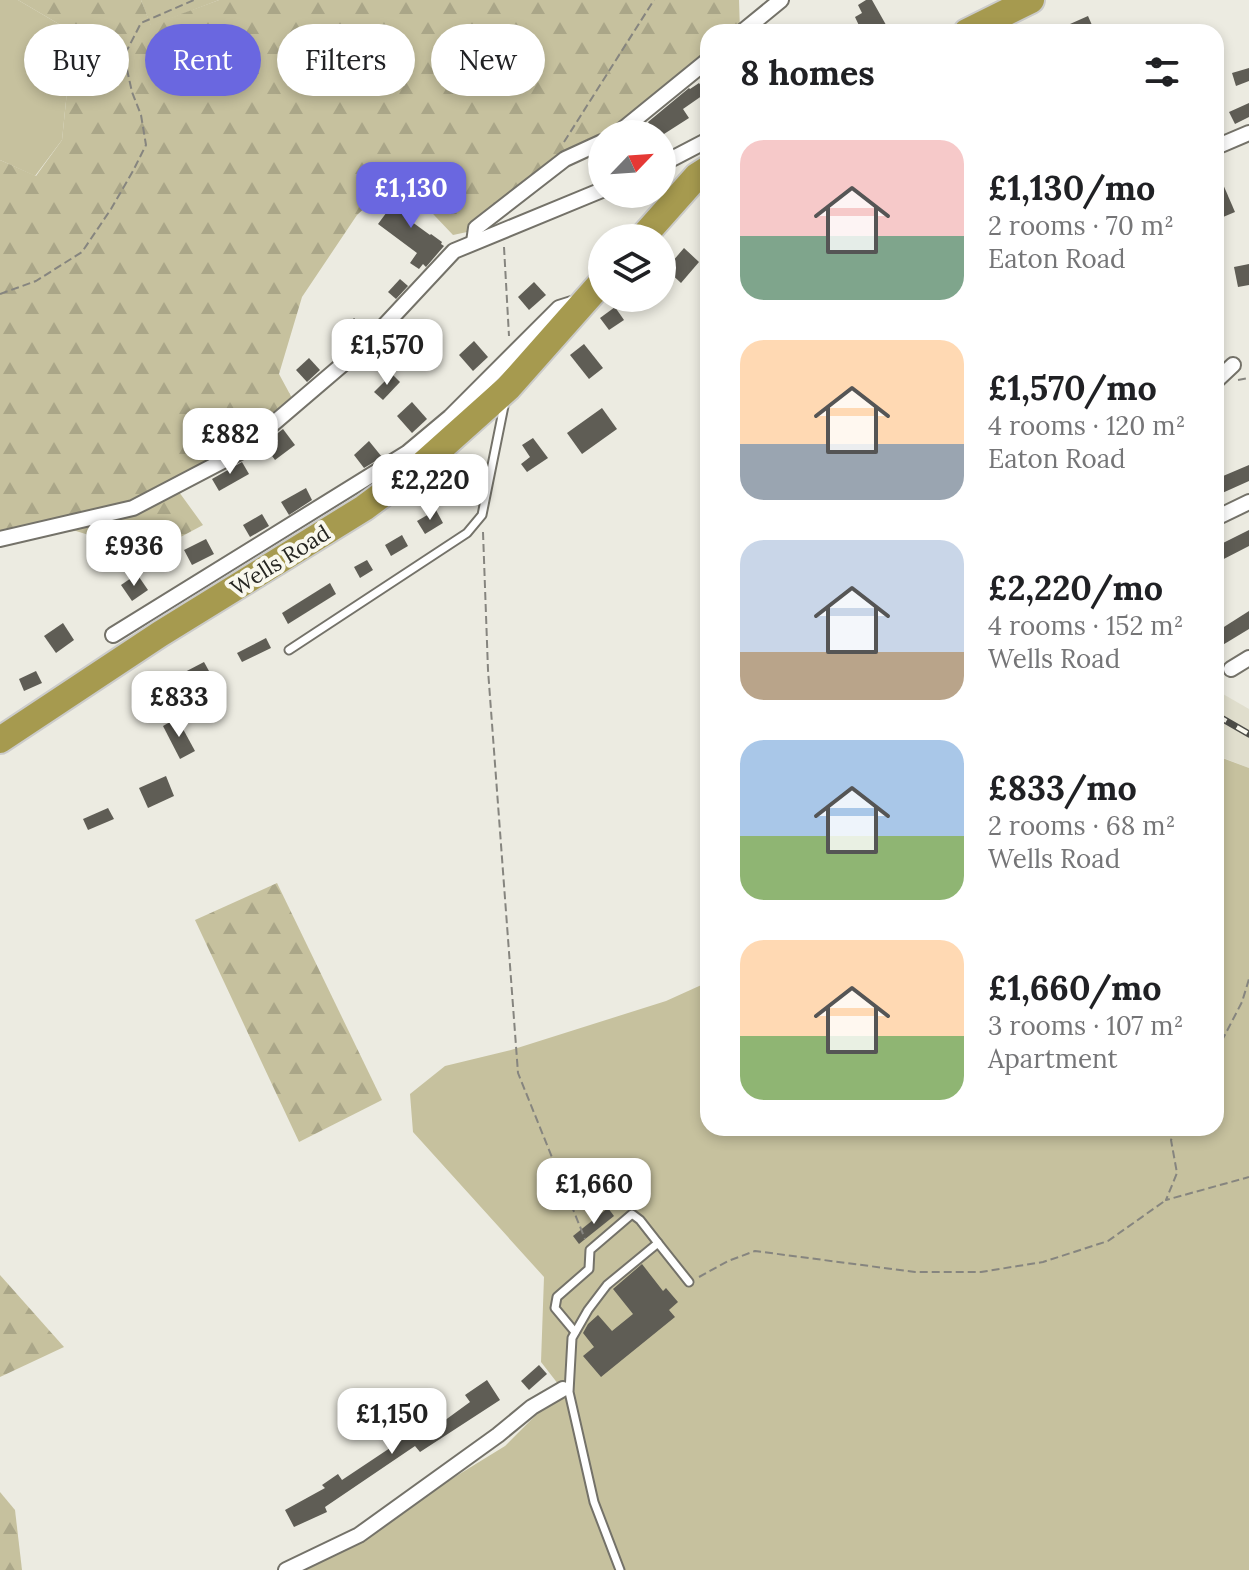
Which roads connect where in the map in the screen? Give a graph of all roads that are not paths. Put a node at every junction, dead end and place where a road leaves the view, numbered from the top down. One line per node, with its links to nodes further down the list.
1 (781, 0): 3 (street)
2 (1031, 0): 4 (highway)
3 (752, 24)
4 (983, 24)
5 (700, 67): 6 (street)
6 (634, 120)
7 (1249, 133): 9 (street)
8 (700, 144): 11 (street)
9 (1224, 144)
10 (588, 148): 15 (street)
11 (676, 157)
12 (700, 174): 14 (highway)
13 (588, 196): 15 (street)
14 (654, 224)
15 (474, 242): 23 (street)
16 (588, 294): 24 (street)
17 (588, 298): 20 (highway, Wells Road)
18 (1233, 365): 19 (street)
19 (1224, 373)
20 (508, 388): 25 (lane); 28 (highway, Wells Road)
21 (1249, 502): 22 (street)
22 (1224, 514)
23 (0, 539)
24 (113, 635)
25 (289, 650)
26 (1249, 658): 27 (street)
27 (1231, 669)
28 (0, 740)
29 (658, 1243): 30 (lane); 31 (lane); 31 (lane)
30 (689, 1282)
31 (575, 1332): 32 (lane)
32 (566, 1390): 33 (street); 34 (lane)
33 (286, 1570)
34 (620, 1570)

